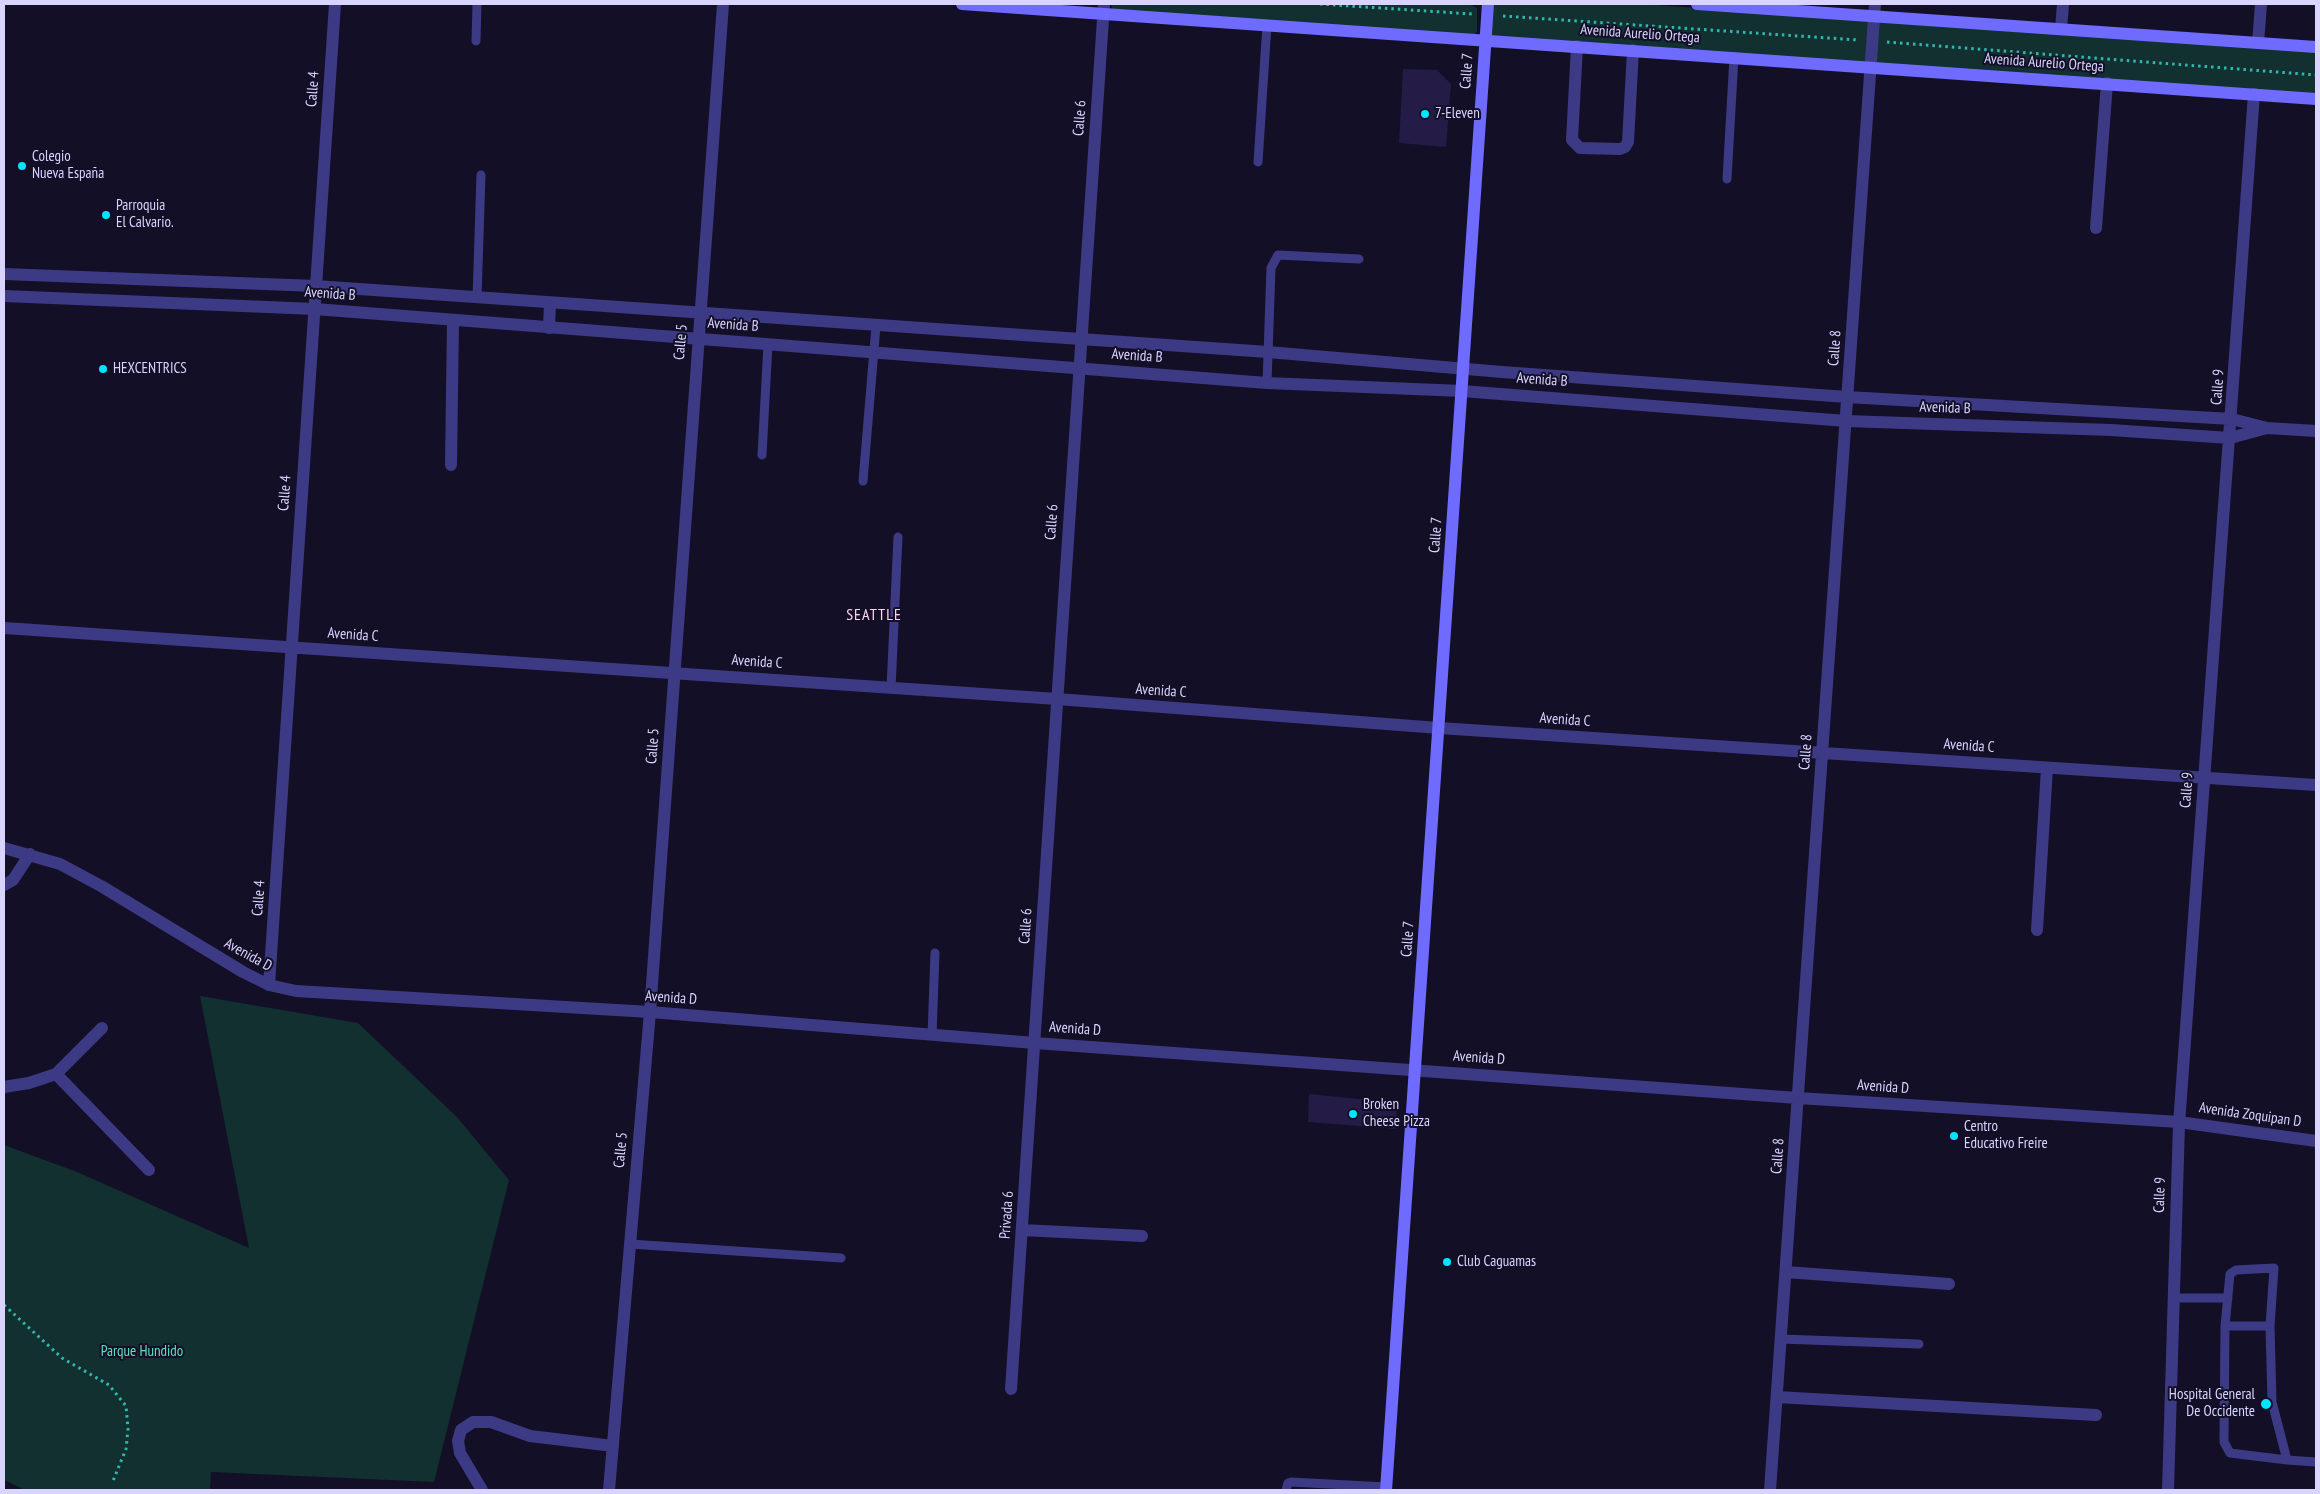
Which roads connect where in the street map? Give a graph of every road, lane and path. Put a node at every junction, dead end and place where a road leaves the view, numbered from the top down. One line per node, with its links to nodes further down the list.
1 (335, 4): 33 (street, Calle 4)
2 (477, 4): 15 (lane)
3 (723, 4): 38 (street, Calle 5)
4 (962, 4): 9 (main road, Avenida Aurelio Ortega)
5 (1320, 4): 10 (path)
6 (1697, 4): 11 (main road)
7 (2063, 4): 13 (street)
8 (2261, 4): 17 (street)
9 (1104, 8): 12 (main road, Avenida Aurelio Ortega); 43 (street, Calle 6)
10 (1487, 9): 14 (main road, Calle 7); 16 (path)
11 (1875, 10): 13 (main road); 16 (street, Calle 8)
12 (1267, 24): 14 (main road, Avenida Aurelio Ortega); 27 (lane)
13 (2062, 29): 17 (main road)
14 (1485, 40): 18 (main road, Avenida Aurelio Ortega); 48 (main road, Calle 7)
15 (476, 41)
16 (1872, 41): 22 (street, Calle 8); 23 (path)
17 (2258, 43): 19 (main road)
18 (1577, 46): 20 (main road, Avenida Aurelio Ortega); 20 (street)
19 (2316, 47)
20 (1632, 50): 21 (main road, Avenida Aurelio Ortega)
21 (1734, 57): 22 (main road, Avenida Aurelio Ortega); 29 (lane)
22 (1871, 67): 24 (main road, Avenida Aurelio Ortega); 52 (street, Calle 8)
23 (2316, 75)
24 (2107, 83): 25 (main road, Avenida Aurelio Ortega); 30 (street)
25 (2254, 94): 26 (main road, Avenida Aurelio Ortega); 55 (street, Calle 9)
26 (2316, 99)
27 (1258, 162)
28 (481, 175): 35 (lane)
29 (1727, 179)
30 (2096, 228)
31 (1359, 259): 46 (lane)
32 (4, 274): 33 (street, Avenida B)
33 (316, 286): 35 (street, Avenida B); 37 (street, Calle 4)
34 (4, 296): 37 (street, Avenida B)
35 (477, 298): 36 (street, Avenida B)
36 (550, 303): 38 (street, Avenida B); 41 (street)
37 (315, 309): 39 (street, Avenida B); 66 (street, Calle 4)
38 (700, 314): 40 (street, Avenida B); 42 (street, Calle 5)
39 (453, 321): 41 (street, Avenida B); 62 (street)
40 (876, 326): 43 (street, Avenida B); 45 (lane)
41 (549, 328): 42 (street, Avenida B)
42 (697, 339): 44 (street, Avenida B); 67 (street, Calle 5)
43 (1081, 339): 46 (street, Avenida B); 47 (street, Calle 6)
44 (768, 344): 45 (street, Avenida B); 61 (lane)
45 (873, 352): 47 (street, Avenida B); 63 (lane)
46 (1268, 352): 48 (street, Avenida B); 49 (lane)
47 (1078, 368): 49 (street, Avenida B); 69 (street, Calle 6)
48 (1463, 368): 50 (street, Avenida B); 51 (main road, Calle 7)
49 (1267, 383): 51 (street, Avenida B)
50 (1687, 386): 52 (street, Avenida B); 53 (street)
51 (1462, 391): 53 (street, Avenida B); 70 (main road, Calle 7)
52 (1848, 397): 54 (street, Avenida B); 56 (street, Calle 8)
53 (1685, 408): 56 (street, Avenida B)
54 (2113, 411): 55 (street, Avenida B); 58 (street)
55 (2232, 419): 57 (street, Avenida B); 60 (street, Calle 9)
56 (1846, 421): 58 (street, Avenida B); 71 (street, Calle 8)
57 (2267, 428): 59 (street, Avenida B); 60 (street, Avenida B)
58 (2111, 430): 60 (street, Avenida B)
59 (2316, 431)
60 (2230, 438): 73 (street, Calle 9)
61 (762, 455)
62 (451, 465)
63 (863, 481)
64 (898, 537): 68 (lane)
65 (4, 628): 66 (street, Avenida C)
66 (291, 646): 67 (street, Avenida C); 80 (street, Calle 4)
67 (674, 673): 68 (street, Avenida C); 81 (street, Calle 5)
68 (892, 688): 69 (street, Avenida C)
69 (1057, 699): 70 (street, Avenida C); 84 (street, Calle 6)
70 (1439, 728): 71 (street, Avenida C); 85 (main road, Calle 7)
71 (1822, 753): 72 (street, Avenida C); 88 (street, Calle 8)
72 (2048, 768): 73 (street, Avenida C); 78 (street)
73 (2204, 778): 74 (street, Avenida C); 89 (street, Calle 9)
74 (2316, 785)
75 (4, 848): 76 (street, Avenida D)
76 (30, 854): 77 (street); 80 (street, Avenida D)
77 (4, 885)
78 (2037, 930)
79 (935, 953): 83 (lane)
80 (268, 985): 81 (street, Avenida D)
81 (650, 1012): 83 (street, Avenida D); 94 (street, Calle 5)
82 (102, 1028): 86 (street)
83 (932, 1035): 84 (street, Avenida D)
84 (1035, 1043): 85 (street, Avenida D); 92 (street, Privada 6)
85 (1416, 1069): 88 (street, Avenida D); 112 (main road, Calle 7)
86 (56, 1074): 87 (street); 91 (street)
87 (4, 1086)
88 (1798, 1098): 89 (street, Avenida D); 96 (street, Calle 8)
89 (2179, 1122): 90 (street, Avenida Zoquipan D); 98 (street, Calle 9)
90 (2316, 1141)
91 (149, 1170)
92 (1022, 1230): 93 (street); 105 (street, Privada 6)
93 (1142, 1236)
94 (630, 1244): 95 (lane); 108 (street, Calle 5)
95 (841, 1258)
96 (1786, 1272): 97 (street); 103 (street, Calle 8)
97 (1949, 1284)
98 (2173, 1298): 99 (lane); 117 (street, Calle 9)
99 (2228, 1298): 101 (lane); 102 (lane)
100 (4, 1304): 111 (path)
101 (2225, 1326): 102 (lane); 109 (lane)
102 (2270, 1326): 109 (lane)
103 (1781, 1339): 104 (lane); 106 (street, Calle 8)
104 (1920, 1344)
105 (1011, 1389)
106 (1777, 1396): 107 (street); 116 (street, Calle 8)
107 (2096, 1415)
108 (613, 1446): 113 (street); 114 (street, Calle 5)
109 (2287, 1460): 110 (lane)
110 (2316, 1462)
111 (114, 1481)
112 (1386, 1489): 115 (lane)
113 (482, 1490)
114 (609, 1490)
115 (1286, 1490)
116 (1770, 1490)
117 (2168, 1490)

